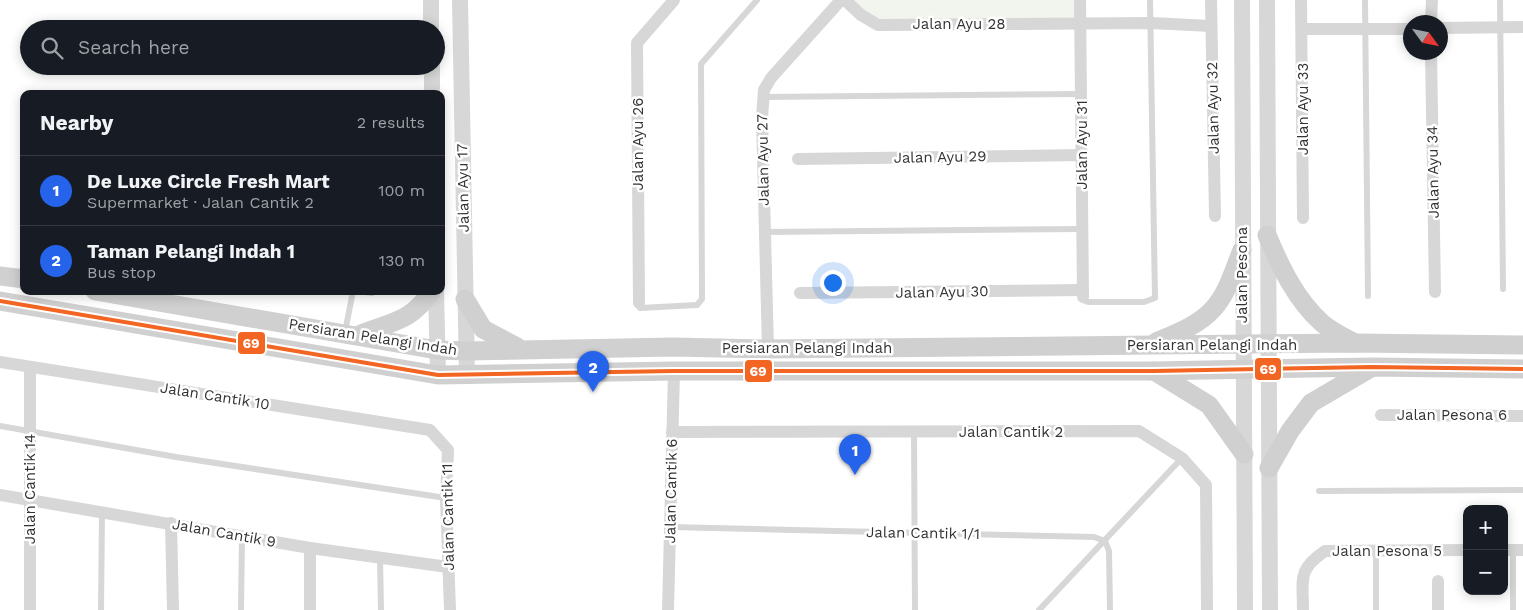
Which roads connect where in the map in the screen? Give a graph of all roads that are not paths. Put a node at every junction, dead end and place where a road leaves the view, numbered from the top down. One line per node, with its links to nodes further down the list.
1 (430, 0): 17 (street)
2 (460, 0): 51 (street, Jalan Ayu 17)
3 (674, 0): 53 (street, Jalan Ayu 26)
4 (757, 0): 53 (lane)
5 (841, 0): 31 (street, Jalan Ayu 27)
6 (845, 0): 19 (street, Jalan Ayu 28)
7 (1080, 0): 19 (street, Jalan Ayu 31)
8 (1150, 0): 18 (lane)
9 (1211, 0): 20 (street, Jalan Ayu 32)
10 (1242, 0): 39 (street, Jalan Pesona)
11 (1267, 0): 38 (street, Jalan Pesona)
12 (1301, 0): 24 (street, Jalan Ayu 33)
13 (1365, 0): 25 (lane)
14 (1432, 0): 16 (street)
15 (1500, 0): 22 (lane)
16 (1431, 15)
17 (431, 20)
18 (1151, 23): 19 (street, Jalan Ayu 28); 20 (street, Jalan Ayu 28); 45 (lane)
19 (1081, 24): 30 (street, Jalan Ayu 31)
20 (1211, 26): 34 (street, Jalan Ayu 32)
21 (1448, 28): 22 (street)
22 (1500, 28): 23 (street); 42 (lane)
23 (1523, 28)
24 (1303, 29): 25 (street); 35 (street, Jalan Ayu 33)
25 (1365, 29): 26 (street); 50 (lane)
26 (1403, 29)
27 (1431, 60): 43 (street, Jalan Ayu 34)
28 (432, 75): 29 (street)
29 (432, 90)
30 (1082, 94): 31 (lane); 32 (street, Jalan Ayu 31)
31 (763, 97): 37 (street, Jalan Ayu 27)
32 (1082, 155): 33 (street, Jalan Ayu 29); 36 (street, Jalan Ayu 31)
33 (798, 159)
34 (1215, 216)
35 (1303, 218)
36 (1082, 229): 37 (lane); 45 (street, Jalan Ayu 31)
37 (765, 232): 61 (street, Jalan Ayu 27)
38 (1267, 234): 55 (main road); 57 (street, Jalan Pesona)
39 (1242, 250): 56 (main road); 59 (street, Jalan Pesona)
40 (0, 276): 41 (main road)
41 (20, 278)
42 (1503, 289)
43 (1435, 292)
44 (800, 293): 45 (street, Jalan Ayu 30)
45 (1083, 294)
46 (119, 295): 54 (main road, Persiaran Pelangi Indah)
47 (353, 295): 54 (lane)
48 (429, 295): 54 (main road)
49 (436, 295): 62 (street)
50 (1368, 296)
51 (465, 299): 63 (main road); 64 (street, Jalan Ayu 17)
52 (0, 301): 73 (main road, Persiaran Pelangi Indah)
53 (639, 303)
54 (352, 334): 62 (main road, Persiaran Pelangi Indah)
55 (1355, 343): 57 (main road, Persiaran Pelangi Indah); 58 (main road, Persiaran Pelangi Indah)
56 (1148, 345): 59 (main road, Persiaran Pelangi Indah); 61 (main road, Persiaran Pelangi Indah)
57 (1267, 345): 59 (main road, Persiaran Pelangi Indah); 68 (street, Jalan Pesona)
58 (1523, 345)
59 (1242, 346): 70 (street, Jalan Pesona)
60 (658, 348): 61 (main road, Persiaran Pelangi Indah); 63 (main road, Persiaran Pelangi Indah); 71 (main road)
61 (768, 349)
62 (437, 350): 64 (main road, Persiaran Pelangi Indah); 73 (street)
63 (522, 350): 64 (main road, Persiaran Pelangi Indah)
64 (466, 351): 74 (street, Jalan Ayu 17)
65 (0, 362): 66 (street, Jalan Cantik 10)
66 (30, 367): 78 (street, Jalan Cantik 10); 79 (street, Jalan Cantik 14)
67 (1372, 367): 68 (main road, Persiaran Pelangi Indah); 69 (main road, Persiaran Pelangi Indah); 84 (main road)
68 (1268, 369): 70 (main road, Persiaran Pelangi Indah); 84 (street, Jalan Pesona)
69 (1523, 369)
70 (1243, 370): 72 (main road, Persiaran Pelangi Indah); 82 (street, Jalan Pesona)
71 (674, 371): 72 (main road, Persiaran Pelangi Indah); 74 (main road, Persiaran Pelangi Indah); 80 (street, Jalan Cantik 6)
72 (1154, 371): 82 (main road)
73 (438, 375): 74 (main road, Persiaran Pelangi Indah)
74 (467, 375)
75 (1381, 415): 76 (street, Jalan Pesona 6)
76 (1523, 416)
77 (0, 426): 79 (lane)
78 (430, 430): 88 (street, Jalan Cantik 11)
79 (30, 431): 88 (lane); 89 (street, Jalan Cantik 14)
80 (672, 432): 81 (street, Jalan Cantik 2); 92 (street, Jalan Cantik 6)
81 (914, 432): 83 (street, Jalan Cantik 2); 93 (lane)
82 (1244, 454): 115 (street, Jalan Pesona)
83 (1182, 458): 95 (lane); 114 (street, Jalan Cantik 2)
84 (1269, 468): 116 (street, Jalan Pesona)
85 (1523, 490): 86 (lane)
86 (1319, 491)
87 (0, 495): 89 (street, Jalan Cantik 9)
88 (446, 498): 101 (street, Jalan Cantik 11)
89 (29, 499): 90 (street, Jalan Cantik 9); 103 (street, Jalan Cantik 14)
90 (102, 512): 91 (street, Jalan Cantik 9); 104 (lane)
91 (172, 523): 94 (street, Jalan Cantik 9); 105 (street)
92 (671, 527): 93 (lane, Jalan Cantik 1/1); 110 (street, Jalan Cantik 6)
93 (914, 533): 95 (lane, Jalan Cantik 1/1); 111 (lane)
94 (242, 536): 96 (street, Jalan Cantik 9); 106 (lane)
95 (1105, 540): 112 (lane); 113 (lane)
96 (310, 548): 100 (street, Jalan Cantik 9); 107 (street)
97 (1463, 550): 99 (street, Jalan Pesona 5)
98 (1514, 550): 120 (lane)
99 (1376, 551): 117 (street, Jalan Pesona 5); 118 (lane)
100 (380, 558): 101 (street, Jalan Cantik 9); 108 (lane)
101 (448, 567): 109 (street, Jalan Cantik 11)
102 (1438, 581): 119 (street)
103 (30, 610)
104 (101, 610)
105 (173, 610)
106 (241, 610)
107 (310, 610)
108 (380, 610)
109 (450, 610)
110 (668, 610)
111 (915, 610)
112 (1039, 610)
113 (1110, 610)
114 (1207, 610)
115 (1245, 610)
116 (1270, 610)
117 (1303, 610)
118 (1376, 610)
119 (1438, 610)
120 (1512, 610)

